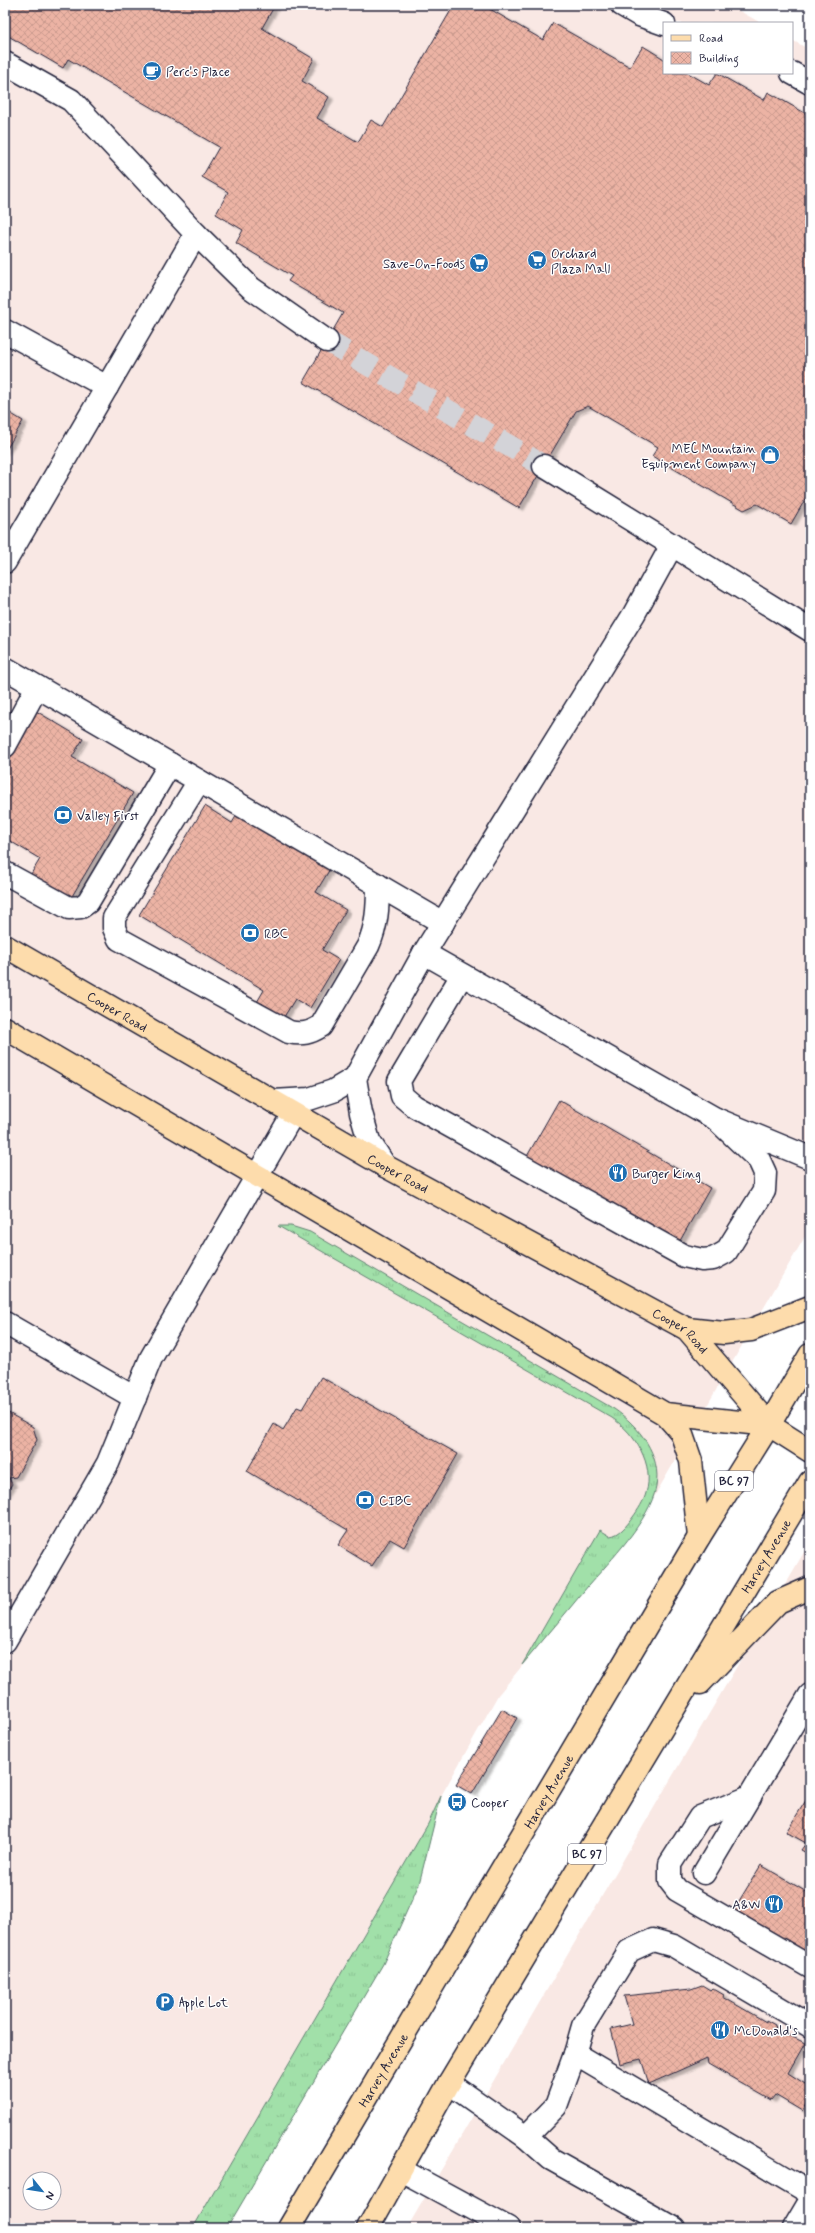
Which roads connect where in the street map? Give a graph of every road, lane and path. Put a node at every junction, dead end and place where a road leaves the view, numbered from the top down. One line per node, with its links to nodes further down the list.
1 (622, 5): 2 (lane)
2 (663, 24)
3 (5, 62): 6 (lane)
4 (793, 73): 5 (lane)
5 (810, 83)
6 (196, 234): 8 (lane); 9 (lane)
7 (5, 331): 9 (lane)
8 (327, 341)
9 (107, 387): 12 (lane)
10 (544, 466): 11 (lane)
11 (672, 545): 13 (lane); 21 (lane)
12 (5, 562)
13 (810, 630)
14 (5, 668): 15 (lane)
15 (37, 687): 16 (lane); 17 (lane)
16 (5, 746)
17 (170, 764): 18 (lane); 19 (lane)
18 (199, 781): 20 (lane); 20 (lane)
19 (5, 873)
20 (378, 885): 21 (lane)
21 (443, 923): 23 (lane)
22 (5, 946): 27 (main road, Cooper Road)
23 (424, 953): 24 (lane); 26 (lane)
24 (462, 975): 29 (lane); 29 (lane)
25 (5, 1028): 32 (main road, Cooper Road)
26 (355, 1078): 27 (lane); 31 (lane)
27 (273, 1101): 28 (main road, Cooper Road)
28 (294, 1112): 31 (main road, Cooper Road); 32 (lane)
29 (716, 1119): 30 (lane)
30 (810, 1158)
31 (385, 1166): 35 (main road, Cooper Road)
32 (258, 1176): 37 (lane); 38 (main road, Cooper Road)
33 (810, 1307): 35 (main road)
34 (5, 1323): 37 (lane)
35 (687, 1329): 39 (main road, Cooper Road)
36 (810, 1355): 39 (main road, Harvey Avenue / BC 97)
37 (135, 1398): 44 (lane)
38 (665, 1414): 39 (main road, Cooper Road); 42 (main road)
39 (769, 1425): 40 (main road, Cooper Road); 42 (main road, Harvey Avenue / BC 97)
40 (810, 1451)
41 (810, 1482): 46 (main road, Harvey Avenue / BC 97)
42 (699, 1536): 57 (main road, Harvey Avenue / BC 97)
43 (810, 1588): 46 (main road)
44 (5, 1641)
45 (810, 1695): 47 (lane)
46 (673, 1712): 52 (main road, Harvey Avenue / BC 97)
47 (750, 1796): 48 (lane); 49 (lane)
48 (704, 1873)
49 (810, 1967)
50 (810, 2026): 51 (lane)
51 (575, 2054): 53 (lane); 55 (lane)
52 (449, 2083): 53 (lane); 54 (main road, Harvey Avenue / BC 97)
53 (526, 2137): 60 (lane)
54 (402, 2170): 58 (main road, Harvey Avenue / BC 97); 59 (lane)
55 (810, 2193)
56 (810, 2201): 61 (lane)
57 (289, 2228)
58 (368, 2228)
59 (508, 2228)
60 (674, 2228)
61 (794, 2228)

